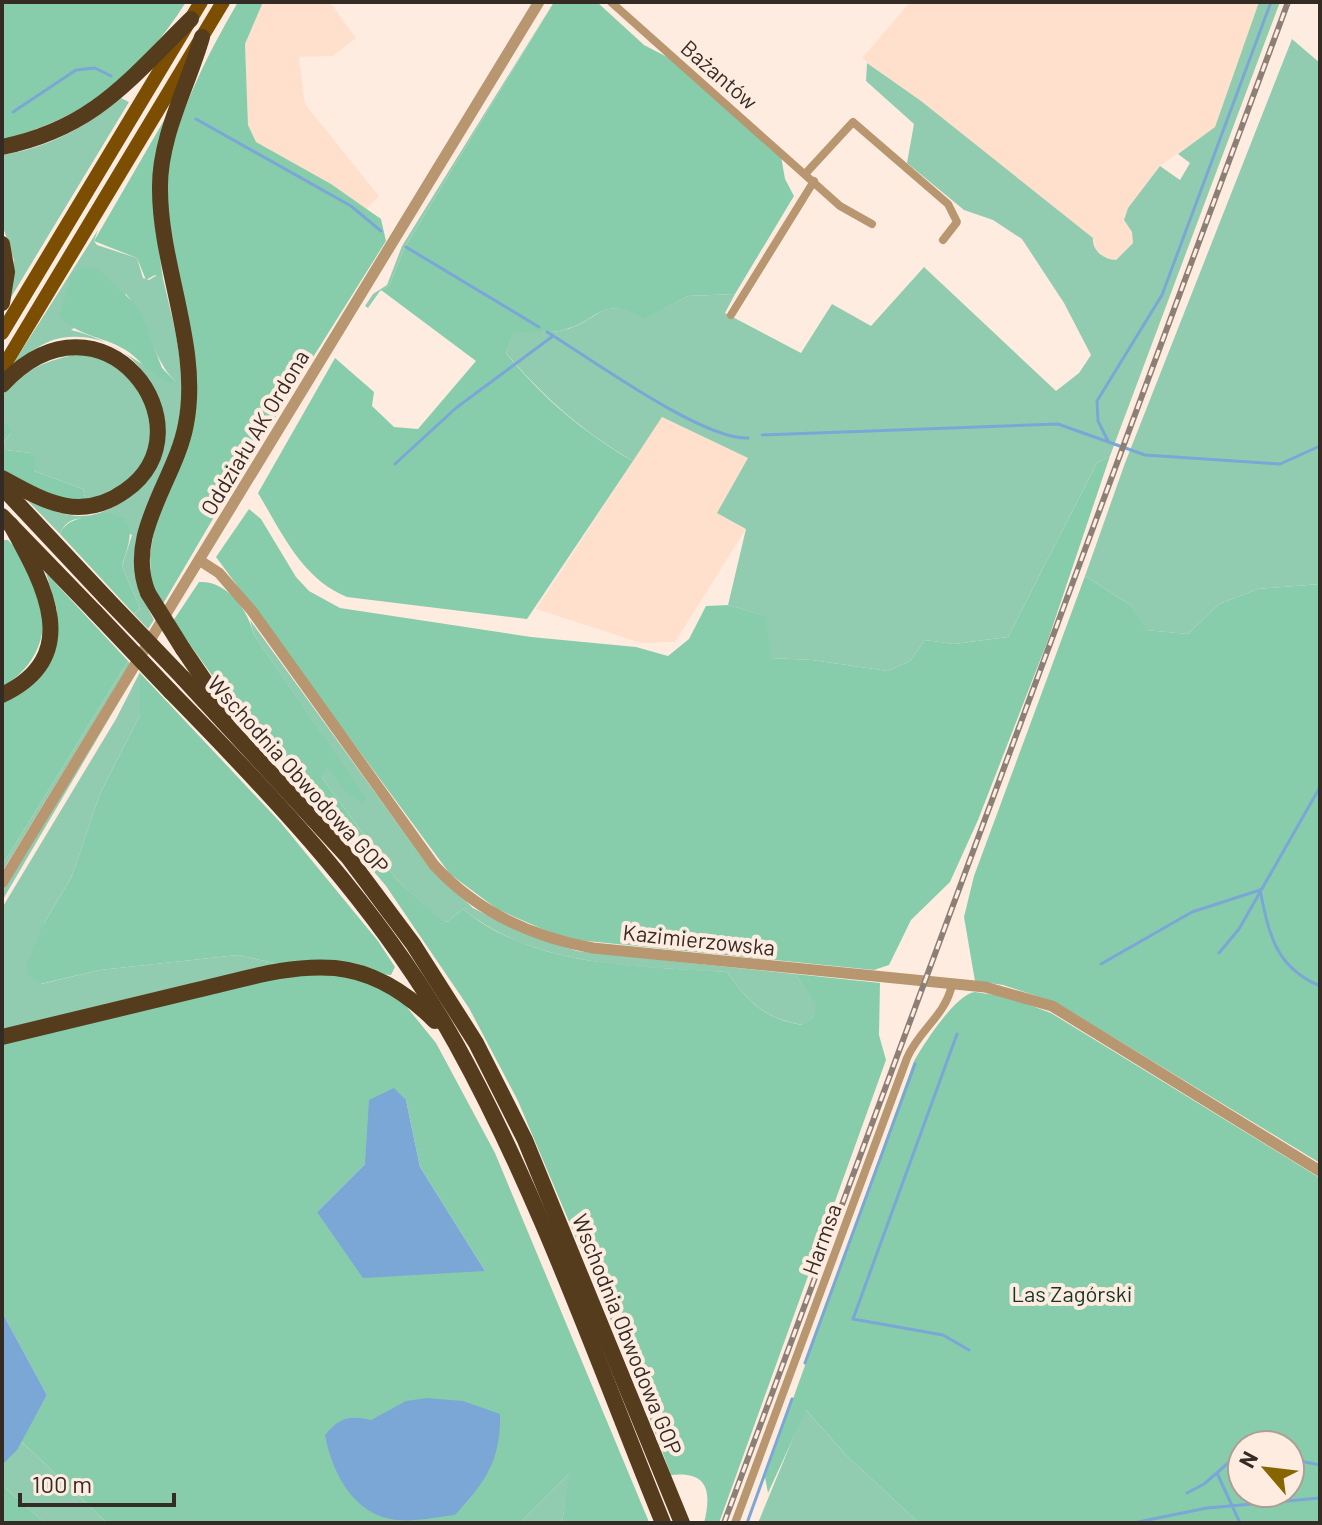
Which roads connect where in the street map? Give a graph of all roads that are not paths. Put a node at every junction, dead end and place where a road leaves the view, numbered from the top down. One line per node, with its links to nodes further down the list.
1 (201, 2): 5 (main road)
2 (223, 2): 6 (main road)
3 (539, 2): 21 (street, Oddziału AK Ordona)
4 (611, 2): 8 (street, Bażantów)
5 (191, 19): 7 (highway); 15 (main road)
6 (202, 37): 16 (main road); 23 (highway, bridge)
7 (2, 147)
8 (806, 173): 9 (street, Bażantów); 11 (street)
9 (814, 181): 10 (street, Bażantów); 14 (street)
10 (872, 224)
11 (943, 240)
12 (2, 244): 13 (highway)
13 (2, 303)
14 (731, 315)
15 (2, 333)
16 (2, 369)
17 (2, 385): 18 (highway)
18 (2, 478)
19 (2, 487): 23 (highway, Wschodnia Obwodowa GOP, bridge)
20 (7, 520): 22 (highway); 27 (highway, Wschodnia Obwodowa GOP, bridge)
21 (199, 560): 24 (street, Oddziału AK Ordona); 25 (street, Kazimierzowska)
22 (2, 695)
23 (237, 734): 29 (highway, Wschodnia Obwodowa GOP)
24 (2, 883)
25 (952, 985): 28 (street, Kazimierzowska); 30 (street, Harmsa)
26 (2, 1037): 27 (highway)
27 (455, 1042): 31 (highway, Wschodnia Obwodowa GOP)
28 (1320, 1171)
29 (680, 1519)
30 (737, 1520)
31 (663, 1523)

